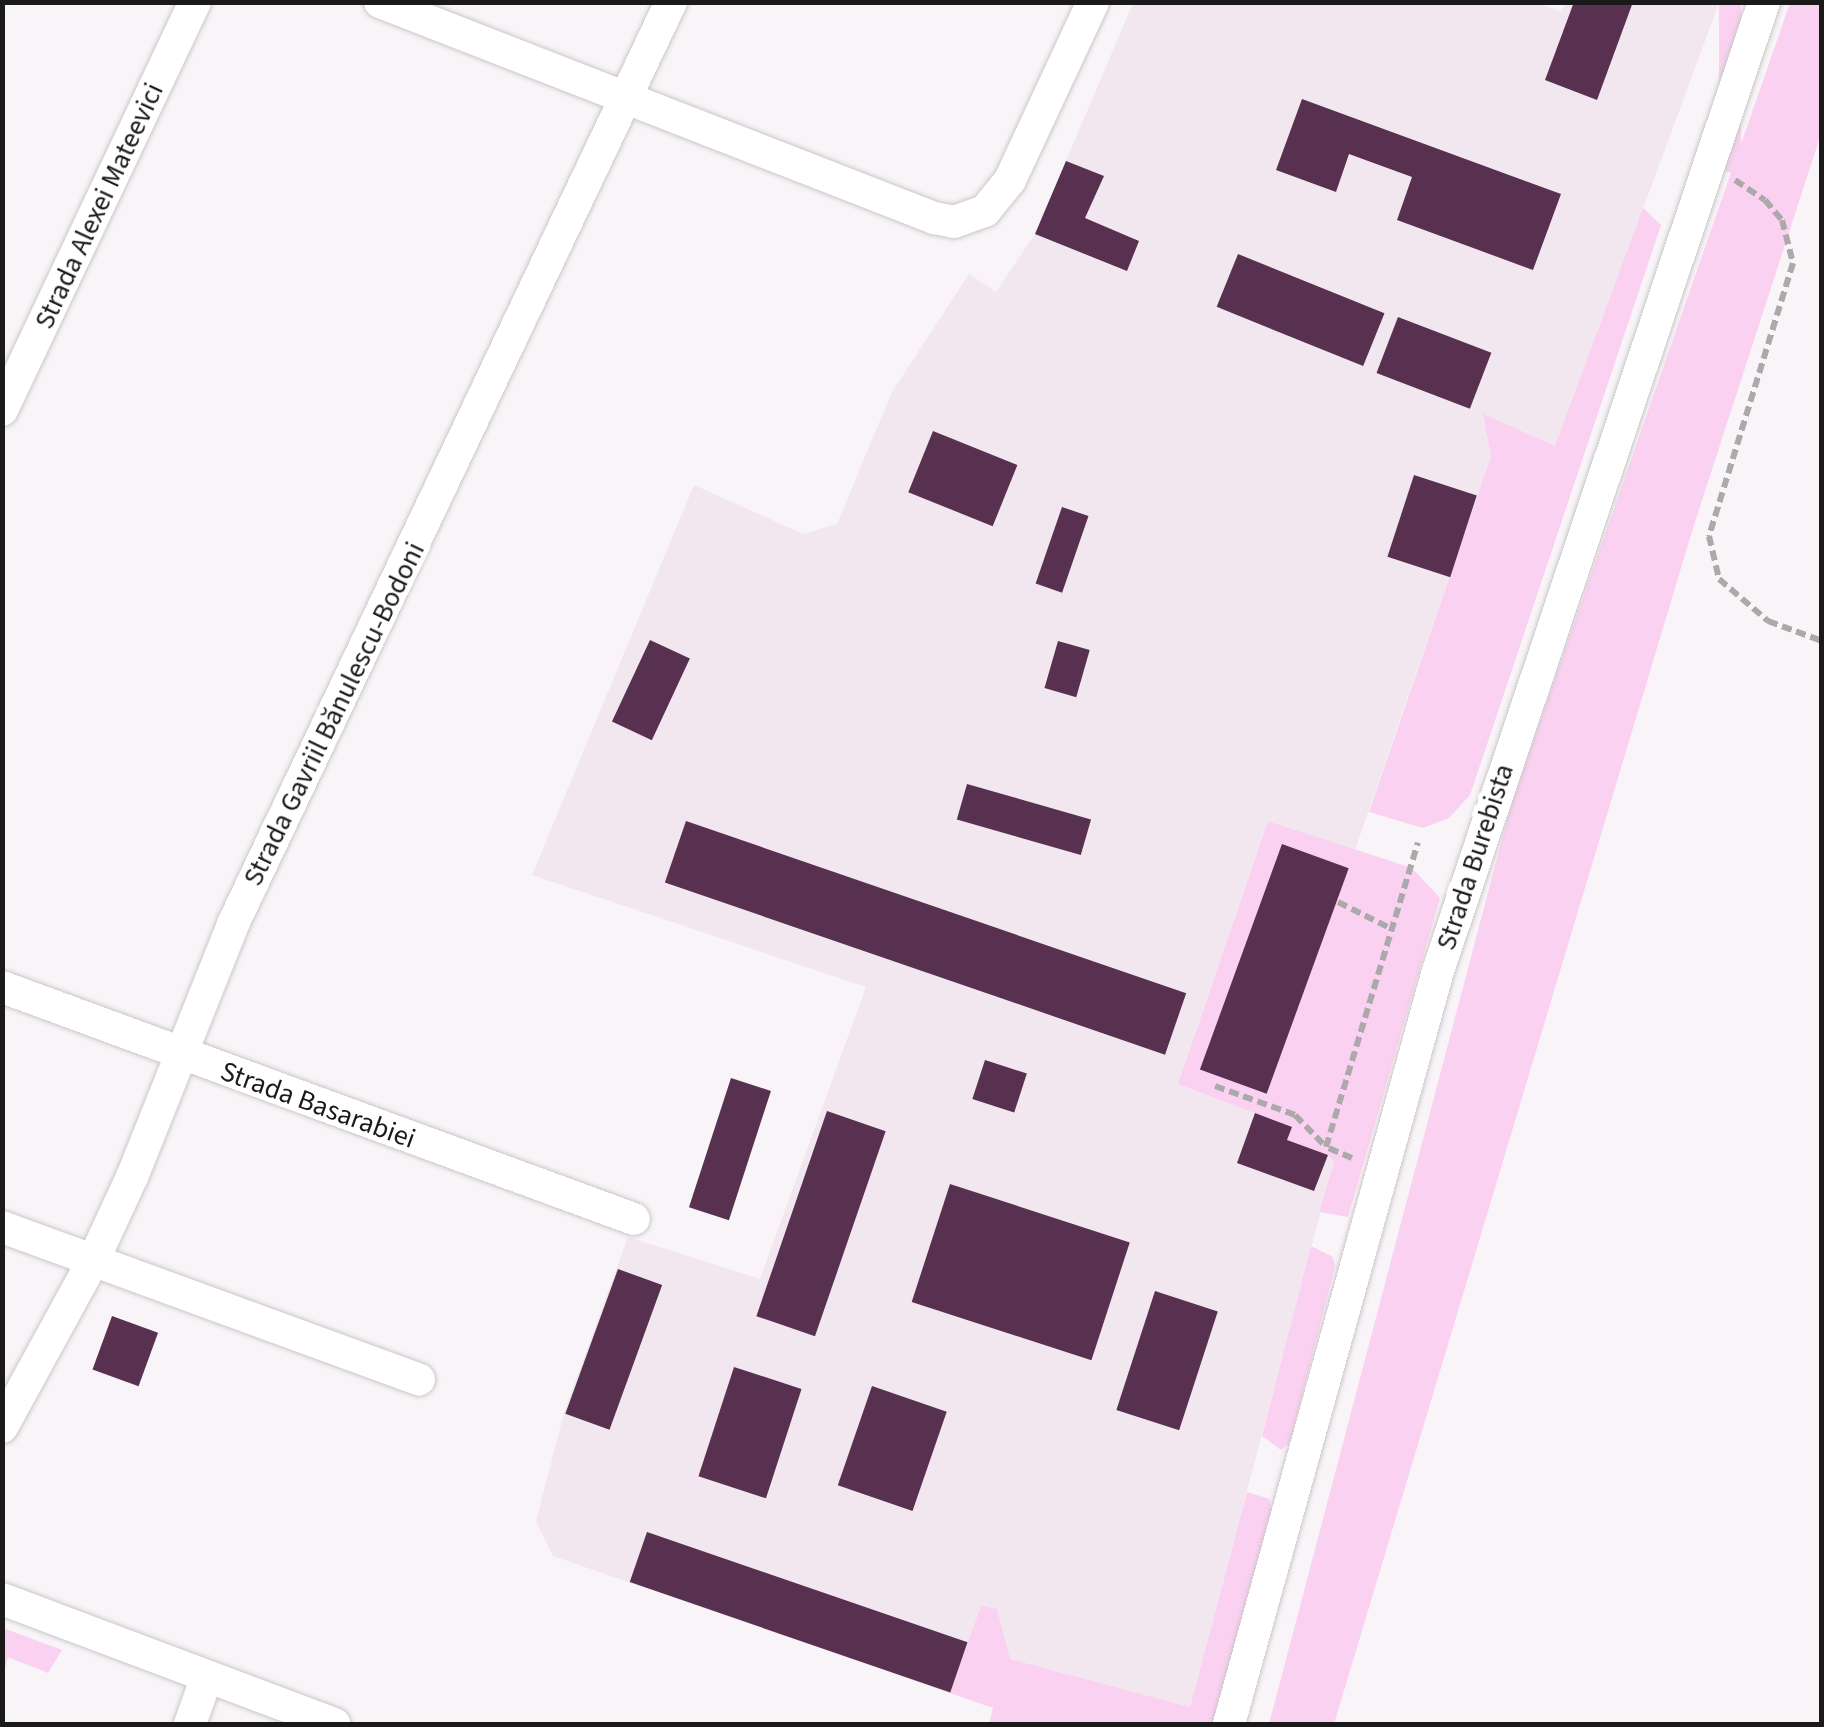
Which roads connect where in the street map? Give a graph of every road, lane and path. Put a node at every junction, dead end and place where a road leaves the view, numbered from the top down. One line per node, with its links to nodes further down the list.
1 (195, 2): 8 (street, Strada Alexei Mateevici)
2 (380, 2): 6 (street)
3 (671, 2): 6 (street, Strada Gavriil Bănulescu-Bodoni)
4 (1093, 2): 6 (street)
5 (1764, 2): 7 (street, Strada Burebista)
6 (627, 97): 14 (street, Strada Gavriil Bănulescu-Bodoni)
7 (1708, 163): 9 (path); 27 (street, Strada Burebista)
8 (2, 410)
9 (1822, 641)
10 (1418, 843): 12 (path)
11 (1338, 902): 12 (path)
12 (1392, 929): 16 (path)
13 (2, 987): 14 (street, Strada Basarabiei)
14 (181, 1056): 18 (street, Strada Basarabiei); 20 (street, Strada Gavriil Bănulescu-Bodoni)
15 (1214, 1086): 16 (path)
16 (1326, 1147): 17 (path)
17 (1348, 1173)
18 (634, 1219)
19 (2, 1227): 20 (street)
20 (92, 1261): 21 (street); 22 (street, Strada Gavriil Bănulescu-Bodoni)
21 (419, 1380)
22 (2, 1426)
23 (2, 1600): 24 (street)
24 (206, 1679): 25 (street); 26 (street)
25 (190, 1724)
26 (334, 1724)
27 (1229, 1724)

